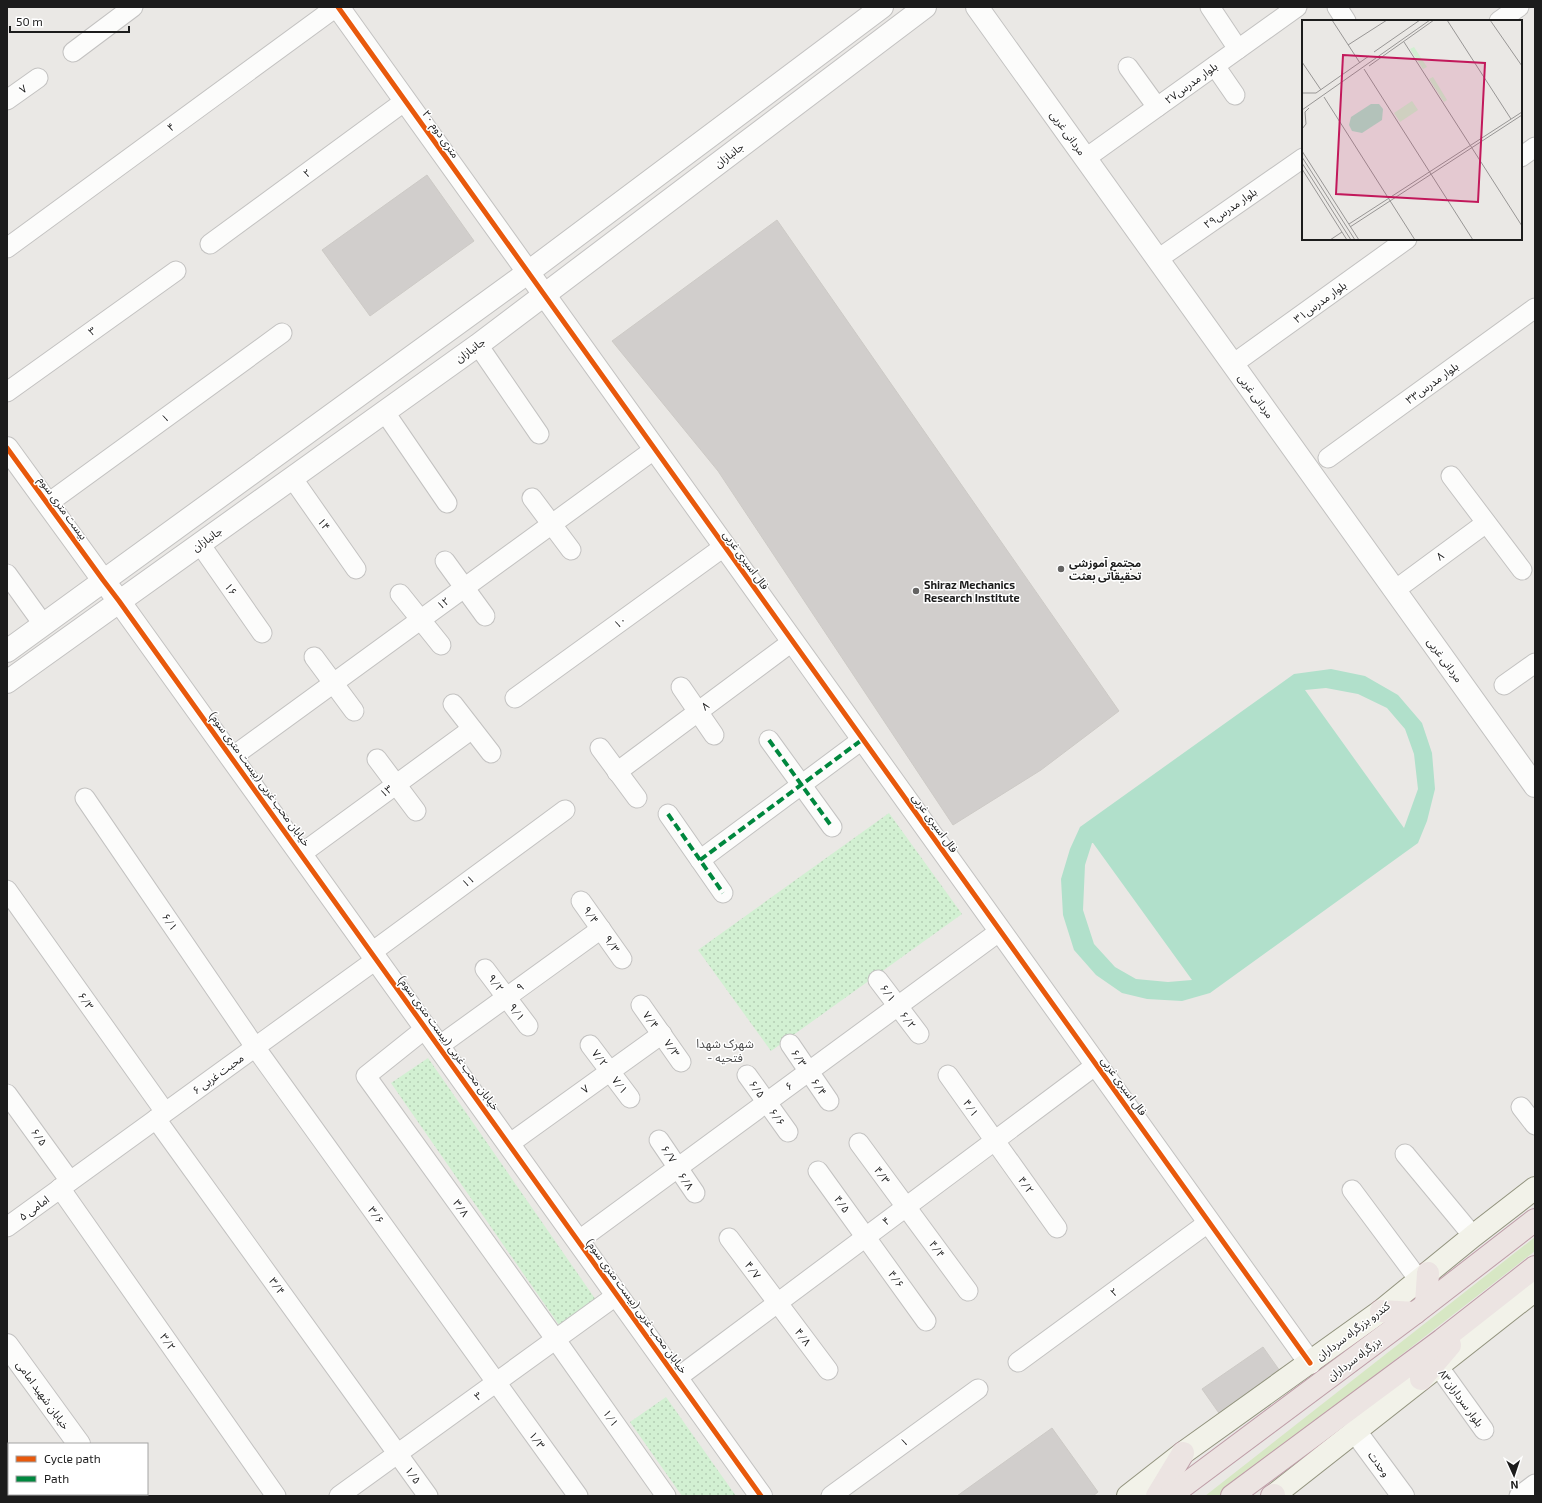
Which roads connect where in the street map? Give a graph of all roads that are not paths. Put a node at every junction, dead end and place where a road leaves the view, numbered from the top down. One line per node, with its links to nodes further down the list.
1 (133, 7): 13 (street)
2 (337, 7): 19 (street, ۲۰ متری دوم); 27 (street, ۴)
3 (882, 7): 30 (street)
4 (926, 7): 31 (street, جانبازان)
5 (977, 7): 23 (street, مردانی غربی)
6 (1210, 7): 12 (street)
7 (1297, 7): 12 (street, بلوار مدرس۲۷)
8 (1337, 7): 10 (street)
9 (1519, 7): 11 (street)
10 (1345, 20)
11 (1500, 20)
12 (1238, 49): 14 (street, بلوار مدرس۲۷)
13 (73, 52)
14 (1215, 66): 17 (street); 20 (street, بلوار مدرس۲۷)
15 (1128, 67): 20 (street)
16 (38, 78): 18 (street, ۷)
17 (1235, 95)
18 (7, 100)
19 (405, 101): 26 (street, ۲); 30 (street, ۲۰ متری دوم)
20 (1158, 107): 23 (street, بلوار مدرس۲۷)
21 (1535, 147): 22 (street)
22 (1522, 156)
23 (1086, 158): 28 (street, مردانی غربی)
24 (1302, 159): 28 (street, ۲۹بلوار مدرس)
25 (1406, 240): 35 (street, بلوار مدرس۳۱)
26 (210, 244)
27 (7, 248)
28 (1158, 259): 35 (street, مردانی غربی)
29 (176, 271): 36 (street, ۳)
30 (527, 273): 31 (street, ۲۰ متری دوم); 56 (street)
31 (544, 294): 34 (street, جانبازان); 40 (street, فال اسیری غربی)
32 (1535, 308): 41 (street, بلوار مدرس۳۳)
33 (282, 333): 46 (street, ۱)
34 (478, 345): 37 (street, جانبازان); 38 (street)
35 (1233, 364): 58 (street, مردانی غربی)
36 (7, 392)
37 (384, 411): 43 (street, جانبازان); 45 (street)
38 (539, 434)
39 (7, 448): 46 (street, بیست متری سوم)
40 (655, 449): 48 (street, ۱۲); 50 (street, فال اسیری غربی)
41 (1328, 458)
42 (1451, 476): 47 (street)
43 (293, 478): 49 (street, جانبازان); 53 (street, ۱۴)
44 (532, 498): 48 (street)
45 (447, 503)
46 (47, 504): 56 (street, بیست متری سوم)
47 (1486, 523): 54 (street); 58 (street, ۸)
48 (552, 524): 51 (street); 57 (street, ۱۲)
49 (200, 544): 60 (street, جانبازان); 64 (street, ۱۶)
50 (725, 546): 65 (street, فال اسیری غربی); 74 (street, ۱۰)
51 (571, 550)
52 (445, 561): 57 (street)
53 (356, 569)
54 (1522, 570)
55 (7, 574): 63 (street)
56 (103, 580): 60 (street, بیست متری سوم); 63 (street)
57 (464, 588): 61 (street); 62 (street, ۱۲)
58 (1395, 590): 89 (street, مردانی غربی)
59 (400, 594): 62 (street)
60 (119, 601): 70 (street, جانبازان); 84 (street, خیابان محب غربی (بیست متری سوم))
61 (485, 616)
62 (421, 620): 66 (street); 71 (street, ۱۲)
63 (43, 624): 67 (street)
64 (262, 633)
65 (793, 641): 77 (street, ۸); 81 (street, فال اسیری غربی)
66 (441, 644)
67 (7, 651)
68 (314, 658): 71 (street)
69 (1535, 663): 72 (street)
70 (7, 682)
71 (334, 683): 76 (street); 84 (street, ۱۲)
72 (1504, 685)
73 (682, 687): 77 (street)
74 (515, 698)
75 (453, 704): 78 (street)
76 (354, 711)
77 (698, 712): 79 (street); 86 (street, ۸)
78 (472, 729): 83 (street); 87 (street, ۱۳)
79 (714, 735)
80 (769, 740): 88 (street)
81 (863, 740): 88 (street); 102 (street, فال اسیری غربی)
82 (600, 748): 86 (street)
83 (491, 753)
84 (232, 757): 96 (street, خیابان محب غربی (بیست متری سوم))
85 (377, 759): 87 (street)
86 (617, 772): 91 (street)
87 (396, 784): 93 (street); 96 (street, ۱۳)
88 (802, 785): 95 (street); 97 (street)
89 (1535, 786)
90 (85, 798): 117 (street, ۶/۱)
91 (637, 798)
92 (565, 810): 103 (street, ۱۱)
93 (416, 811)
94 (668, 814): 97 (street)
95 (832, 827)
96 (301, 854): 103 (street, خیابان محب غربی (بیست متری سوم))
97 (700, 860): 99 (street)
98 (7, 890): 129 (street, ۶/۳)
99 (723, 893)
100 (581, 901): 101 (street, ۹/۴)
101 (601, 929): 104 (street, ۹/۳); 107 (street, ۹)
102 (1000, 931): 109 (street, ۶); 119 (street, فال اسیری غربی)
103 (374, 956): 111 (street, خیابان محب غربی (بیست متری سوم)); 117 (street, محبت غربی ۶)
104 (622, 959)
105 (485, 969): 107 (street, ۹/۲)
106 (878, 980): 109 (street, ۶/۱)
107 (506, 997): 110 (street, ۹/۱); 116 (street, ۹)
108 (640, 1005): 112 (street, ۷/۴)
109 (898, 1006): 113 (street, ۶/۲); 121 (street, ۶)
110 (528, 1026)
111 (426, 1028): 116 (street, خیابان محب غربی (بیست متری سوم)); 162 (street, ۳/۸)
112 (662, 1034): 118 (street, ۷/۳); 120 (street, ۷)
113 (919, 1034)
114 (790, 1044): 121 (street, ۶/۳)
115 (590, 1045): 120 (street, ۷/۲)
116 (439, 1046): 135 (street, خیابان محب غربی (بیست متری سوم))
117 (256, 1047): 129 (street, محبت غربی ۶); 170 (street, ۳/۶)
118 (681, 1062)
119 (1096, 1065): 133 (street, ۴); 145 (street, فال اسیری غربی)
120 (610, 1071): 125 (street, ۷/۱); 135 (street, ۷)
121 (809, 1072): 126 (street, ۶/۴); 127 (street, ۶)
122 (747, 1075): 127 (street, ۶/۵)
123 (948, 1075): 133 (street, ۴/۱)
124 (7, 1094): 139 (street, ۶/۵)
125 (630, 1098)
126 (829, 1101)
127 (767, 1103): 131 (street, ۶/۶); 137 (street, ۶)
128 (1521, 1107): 130 (street)
129 (161, 1115): 139 (street, محبت غربی ۶); 176 (street, ۳/۴)
130 (1535, 1125)
131 (788, 1132)
132 (659, 1140): 137 (street, ۶/۷)
133 (994, 1141): 143 (street, ۴); 147 (street, ۴/۲)
134 (859, 1143): 143 (street, ۴/۳)
135 (509, 1144): 151 (street, خیابان محب غربی (بیست متری سوم))
136 (1405, 1154): 148 (street)
137 (678, 1168): 142 (street, ۶/۸); 151 (street, ۶)
138 (818, 1171): 149 (street, ۴/۵)
139 (65, 1185): 146 (street, امامی ۵); 178 (street, ۳/۲)
140 (1535, 1188): 148 (main road, کندرو بزرگراه سرداران)
141 (1352, 1190): 153 (street)
142 (695, 1193)
143 (906, 1207): 149 (street, ۴); 155 (street, ۴/۴)
144 (1535, 1220): 158 (highway, بزرگراه سرداران)
145 (1209, 1222): 164 (street, ۲); 165 (street, فال اسیری غربی)
146 (7, 1227)
147 (1057, 1228)
148 (1473, 1236): 153 (main road, کندرو بزرگراه سرداران)
149 (865, 1237): 157 (street, ۴); 161 (street, ۴/۶)
150 (729, 1238): 157 (street, ۴/۷)
151 (578, 1241): 156 (street, خیابان محب غربی (بیست متری سوم))
152 (1535, 1267): 160 (highway)
153 (1424, 1276): 158 (highway); 159 (main road, کندرو بزرگراه سرداران)
154 (1535, 1290): 166 (main road)
155 (968, 1291)
156 (618, 1295): 162 (street, ۳); 168 (street, خیابان محب غربی (بیست متری سوم))
157 (777, 1303): 167 (street, ۴/۸); 168 (street, ۴)
158 (1421, 1309): 159 (highway); 187 (highway, بزرگراه سرداران)
159 (1381, 1311): 165 (main road, کندرو بزرگراه سرداران)
160 (1478, 1312): 169 (highway); 188 (highway)
161 (926, 1321)
162 (556, 1340): 170 (street, ۳); 182 (street, ۱/۱)
163 (7, 1345): 174 (street, خیابان شهید امامی)
164 (1018, 1362)
165 (1310, 1363): 175 (main road, کندرو بزرگراه سرداران)
166 (1438, 1366): 169 (main road); 172 (street, بلوار سرداران۸۳)
167 (828, 1370)
168 (677, 1378): 183 (street, خیابان محب غربی (بیست متری سوم))
169 (1421, 1379): 173 (main road)
170 (496, 1383): 176 (street, ۳); 181 (street, ۱/۳)
171 (978, 1389): 184 (street, ۱)
172 (1484, 1430)
173 (1355, 1431): 189 (main road); 190 (street, وحدت)
174 (78, 1443)
175 (1183, 1453): 185 (main road, کندرو بزرگراه سرداران); 186 (highway)
176 (398, 1454): 179 (street, ۳); 180 (street, ۱/۵)
177 (1535, 1484): 191 (street)
178 (276, 1496)
179 (339, 1496)
180 (428, 1496)
181 (578, 1496)
182 (666, 1496)
183 (761, 1496)
184 (831, 1496)
185 (1128, 1496)
186 (1157, 1496)
187 (1170, 1496)
188 (1232, 1496)
189 (1273, 1496)
190 (1403, 1496)
191 (1519, 1496)

